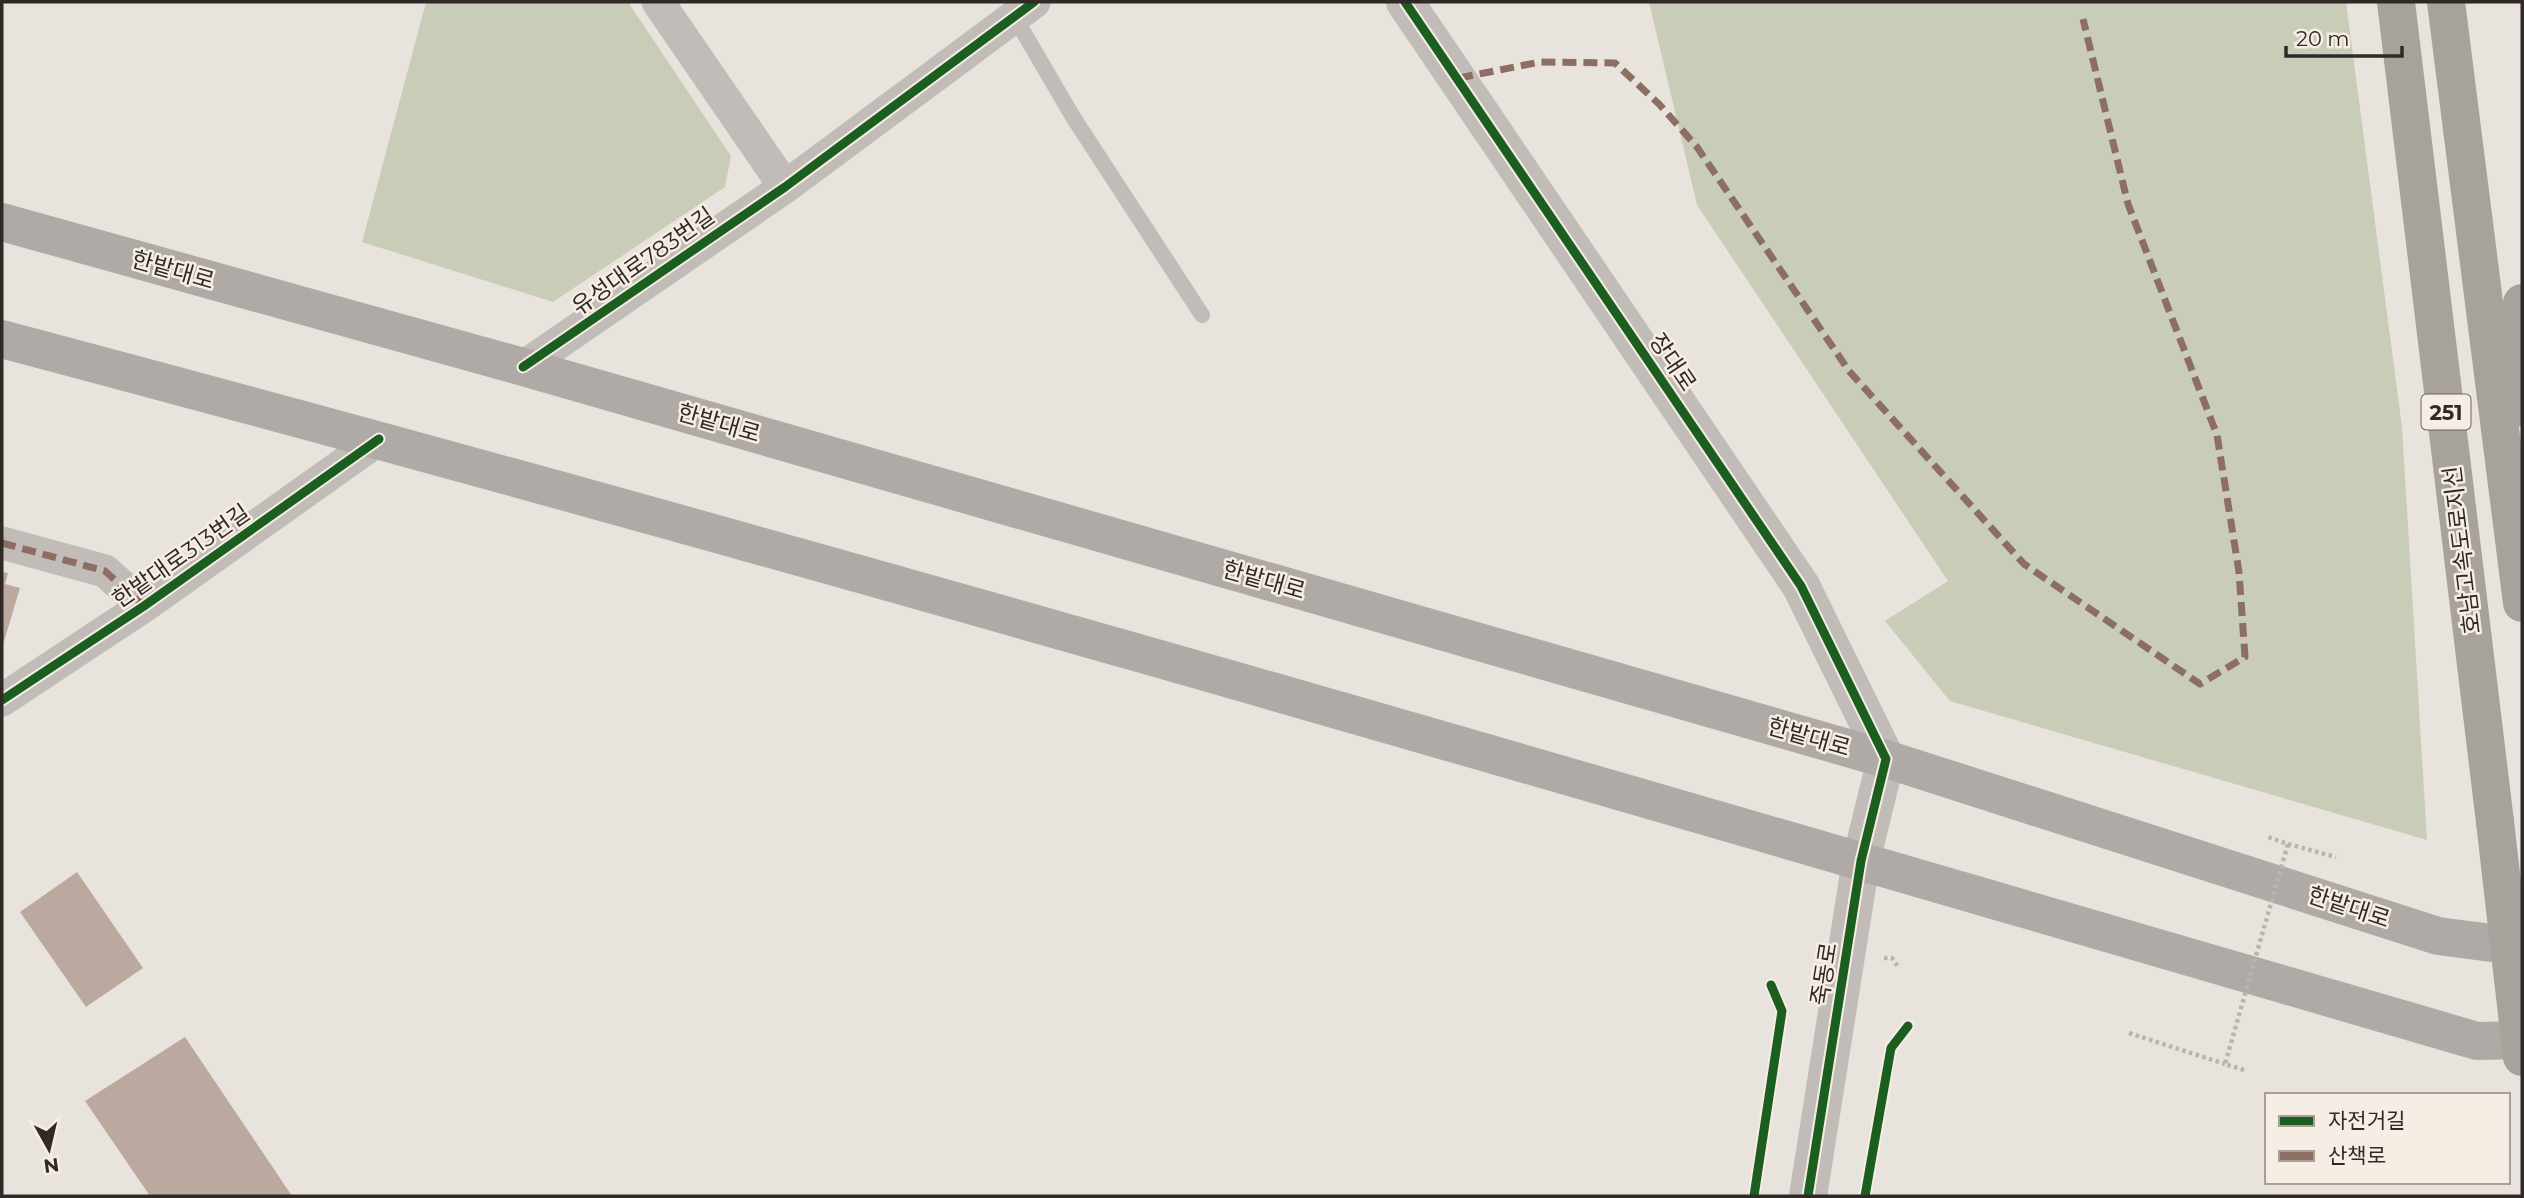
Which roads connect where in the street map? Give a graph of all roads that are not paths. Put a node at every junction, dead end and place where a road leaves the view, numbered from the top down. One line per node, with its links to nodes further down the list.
1 (658, 2): 6 (street)
2 (1405, 2): 18 (street, 장대로)
3 (2396, 2): 25 (highway, 호남고속도로지선 / 251, bridge)
4 (2446, 2): 13 (highway, 251)
5 (1025, 7): 6 (street, 유성대로783번길); 9 (lane)
6 (785, 187): 11 (street, 유성대로783번길)
7 (2, 222): 11 (main road, 한밭대로)
8 (2522, 303): 13 (highway)
9 (1202, 315)
10 (2, 339): 12 (main road)
11 (523, 367): 18 (main road, 한밭대로)
12 (380, 439): 16 (street, 한밭대로313번길); 19 (main road)
13 (2509, 491): 15 (highway, 251)
14 (2, 543): 16 (street)
15 (2522, 603)
16 (144, 607): 17 (street, 한밭대로313번길)
17 (2, 700)
18 (1886, 759): 19 (street, 죽동로); 21 (main road, 한밭대로)
19 (1861, 861): 24 (main road); 26 (street, 죽동로)
20 (2522, 924): 21 (main road)
21 (2438, 936): 22 (main road, 한밭대로)
22 (2522, 947)
23 (2522, 1040): 24 (main road)
24 (2477, 1041): 25 (main road)
25 (2522, 1056)
26 (1808, 1196)

